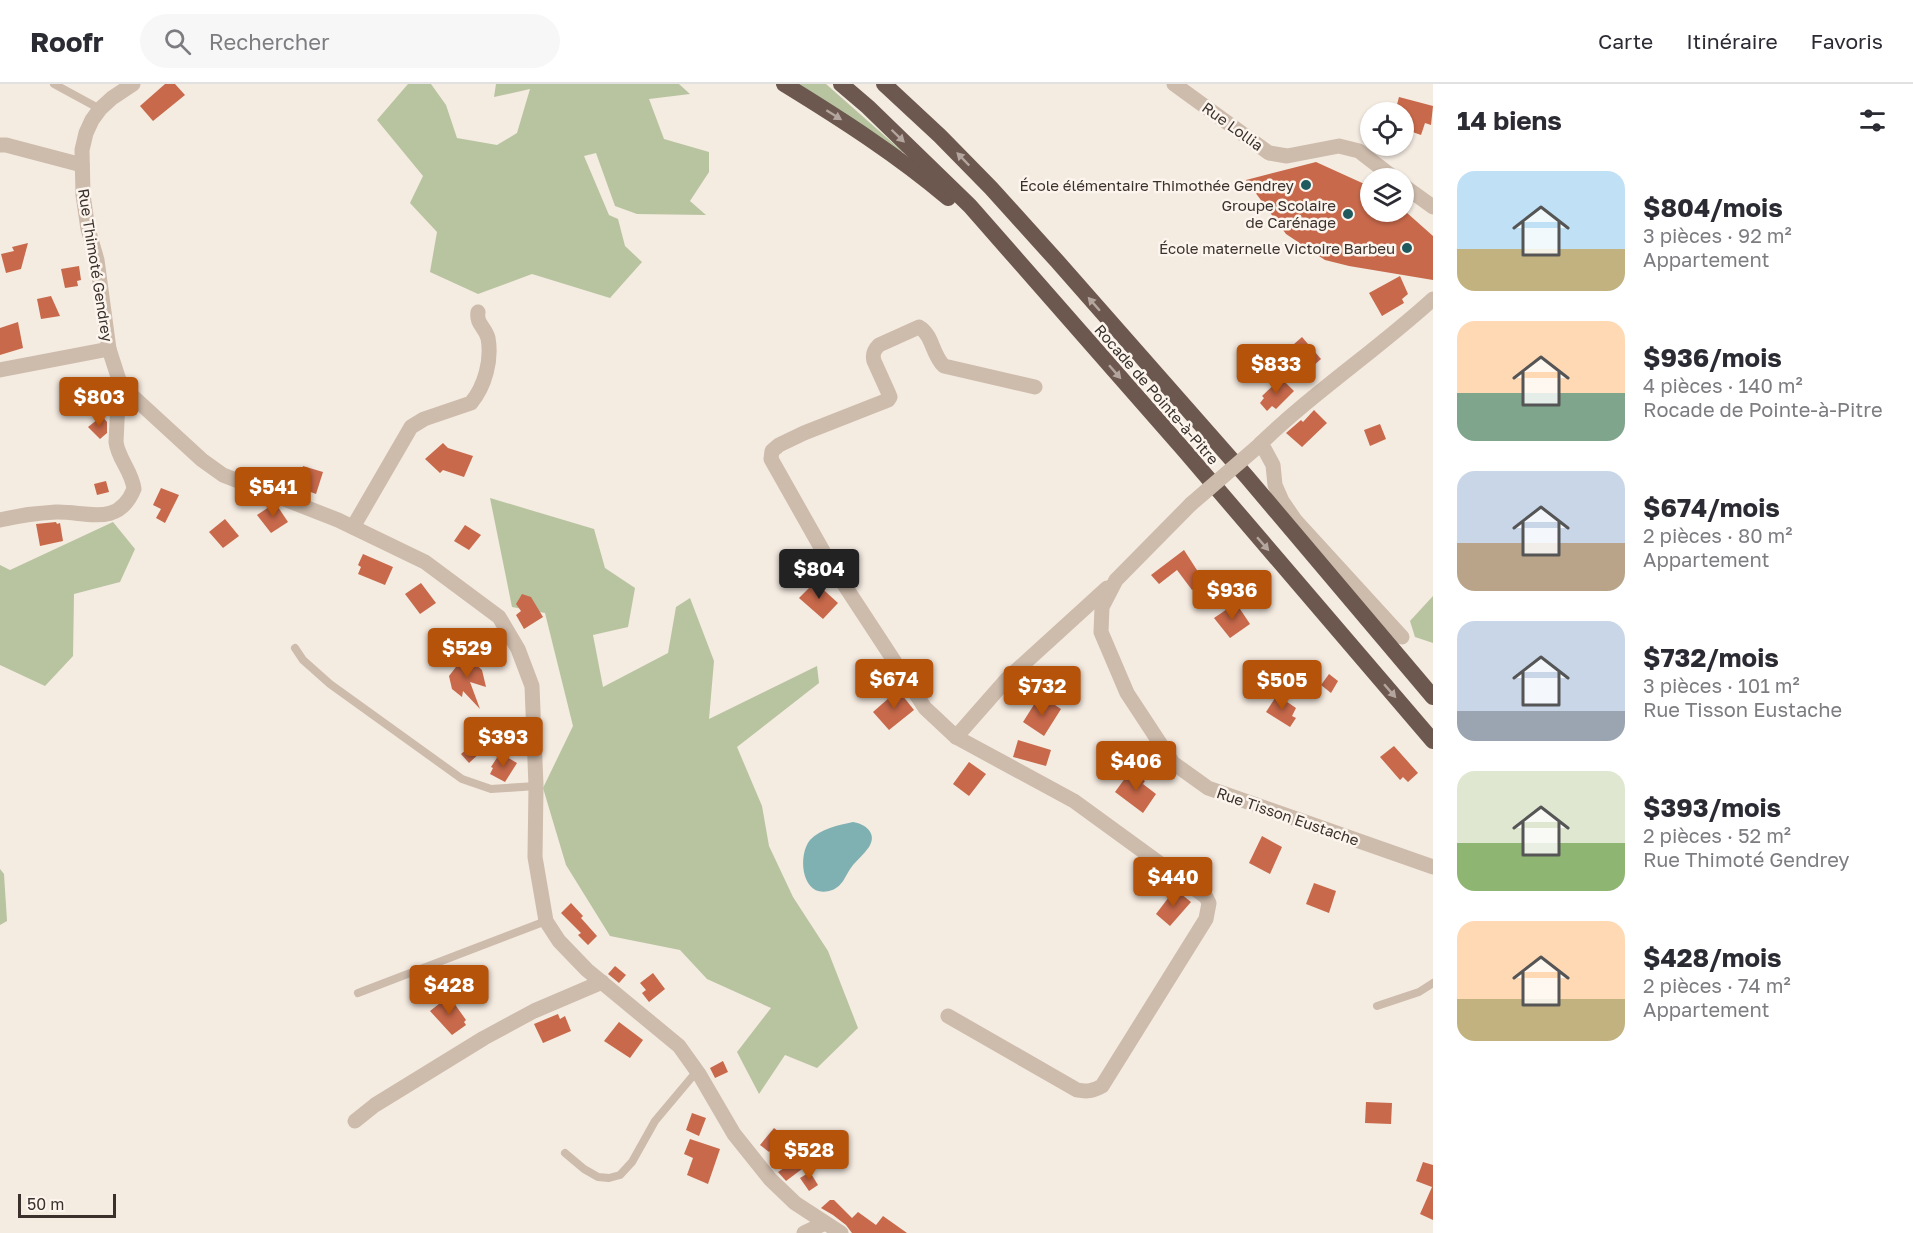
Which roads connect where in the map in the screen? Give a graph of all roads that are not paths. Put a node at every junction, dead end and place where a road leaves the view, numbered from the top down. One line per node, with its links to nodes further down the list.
1 (54, 84): 8 (lane)
2 (133, 84): 8 (street, Rue Thimoté Gendrey)
3 (784, 84): 15 (highway, one-way to 15)
4 (841, 84): 15 (highway, Rocade de Pointe-à-Pitre, one-way to 15)
5 (884, 84): 9 (highway, Rocade de Pointe-à-Pitre)
6 (899, 84): 9 (highway)
7 (1174, 84): 12 (street, Rue Lollia)
8 (100, 109): 11 (street, Rue Thimoté Gendrey)
9 (940, 136): 28 (highway, Rocade de Pointe-à-Pitre, one-way to 9)
10 (0, 145): 11 (street)
11 (82, 165): 18 (street, Rue Thimoté Gendrey)
12 (1381, 168)
13 (1414, 193): 14 (street)
14 (1433, 207)
15 (1035, 281): 30 (highway, Rocade de Pointe-à-Pitre, one-way to 30)
16 (1433, 299): 22 (street, Rue Tisson Eustache)
17 (478, 312): 24 (street)
18 (109, 348): 19 (street); 20 (street, Rue Thimoté Gendrey)
19 (0, 370)
20 (119, 380): 23 (street); 24 (street, Rue Thimoté Gendrey)
21 (1035, 387): 29 (street)
22 (1258, 445): 25 (street, Rue Tisson Eustache, bridge); 26 (street)
23 (0, 520)
24 (353, 527): 31 (street, Rue Thimoté Gendrey)
25 (1116, 580): 29 (street); 32 (street, Rue Tisson Eustache)
26 (1401, 637)
27 (295, 648): 31 (lane)
28 (1433, 698)
29 (956, 737): 38 (street)
30 (1433, 741)
31 (536, 786): 33 (street, Rue Thimoté Gendrey)
32 (1433, 867)
33 (546, 921): 34 (street, Rue Thimoté Gendrey); 36 (lane)
34 (602, 982): 39 (street, Rue Thimoté Gendrey); 40 (street)
35 (1433, 983): 37 (lane)
36 (358, 993)
37 (1377, 1006)
38 (948, 1016)
39 (697, 1071): 41 (lane); 42 (street, Rue Thimoté Gendrey)
40 (355, 1121)
41 (565, 1153)
42 (825, 1223): 43 (street); 44 (street, Rue Thimoté Gendrey)
43 (804, 1233)
44 (841, 1233)

